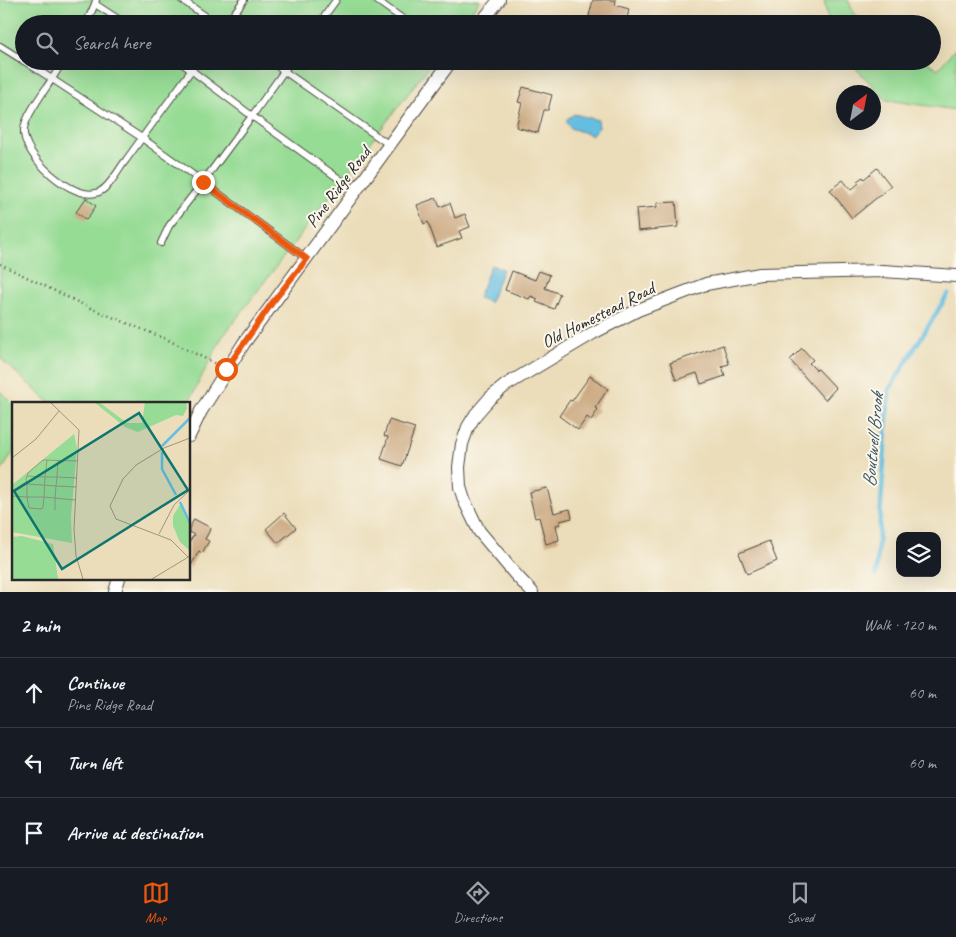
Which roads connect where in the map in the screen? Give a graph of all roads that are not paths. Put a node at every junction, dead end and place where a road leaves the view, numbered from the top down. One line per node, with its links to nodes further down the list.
1 (182, 0): 9 (lane)
2 (244, 0): 10 (lane)
3 (336, 0): 11 (lane)
4 (376, 0): 12 (lane)
5 (499, 0): 13 (street)
6 (96, 2): 7 (lane); 8 (lane)
7 (90, 15)
8 (114, 15)
9 (204, 15)
10 (233, 15)
11 (325, 15)
12 (397, 15)
13 (487, 15)
14 (0, 46): 15 (lane)
15 (15, 55)
16 (38, 70): 21 (lane)
17 (58, 70): 21 (lane)
18 (445, 70): 24 (street, Pine Ridge Road)
19 (191, 71): 22 (lane); 23 (lane)
20 (284, 71): 22 (lane); 24 (lane)
21 (52, 79): 23 (lane); 23 (lane)
22 (252, 116): 25 (lane); 26 (lane)
23 (142, 138): 25 (lane)
24 (391, 146): 26 (street, Pine Ridge Road)
25 (203, 182): 27 (lane); 28 (lane)
26 (356, 192): 28 (street, Pine Ridge Road)
27 (161, 243)
28 (307, 259): 30 (street, Pine Ridge Road)
29 (956, 276): 31 (street, Old Homestead Road)
30 (190, 434)
31 (532, 592)

